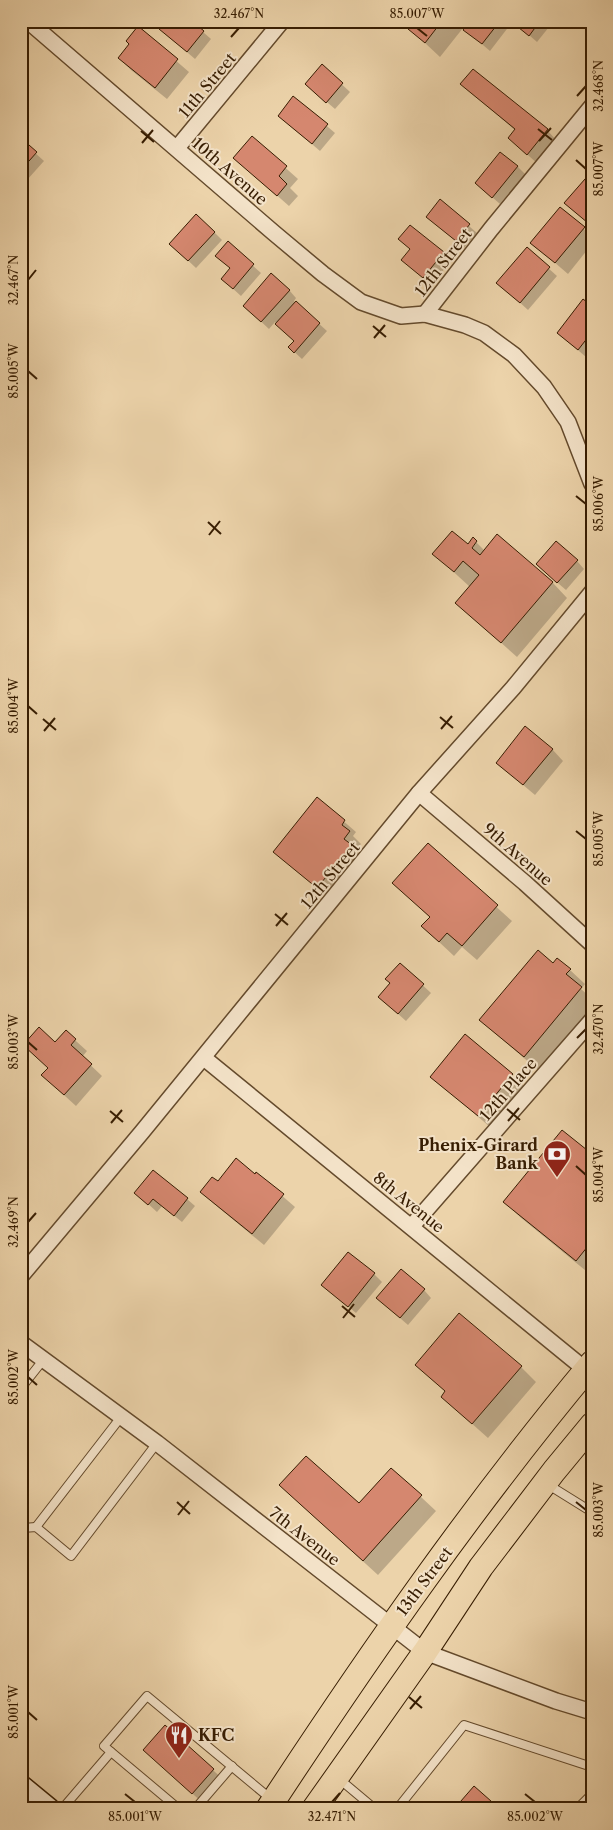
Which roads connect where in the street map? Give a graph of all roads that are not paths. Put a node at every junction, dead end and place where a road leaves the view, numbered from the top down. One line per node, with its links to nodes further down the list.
1 (28, 21): 3 (street, 10th Avenue)
2 (282, 21): 5 (street, 11th Street)
3 (48, 28): 5 (street, 10th Avenue)
4 (592, 106): 6 (street, 12th Street)
5 (177, 148): 6 (street, 10th Avenue)
6 (425, 314): 7 (street, 12th Street)
7 (592, 484)
8 (592, 592): 9 (street, 12th Street)
9 (419, 794): 10 (street, 9th Avenue); 12 (street, 12th Street)
10 (592, 944)
11 (592, 1020): 13 (street, 12th Place)
12 (204, 1058): 13 (street, 8th Avenue); 14 (street, 12th Street)
13 (412, 1226): 17 (street, 8th Avenue)
14 (21, 1276)
15 (21, 1342): 16 (street, 7th Avenue)
16 (44, 1360): 18 (lane); 19 (street, 7th Avenue)
17 (590, 1369): 26 (main road, 13th Street)
18 (21, 1388)
19 (121, 1416): 21 (street, 7th Avenue); 25 (lane)
20 (592, 1425): 22 (main road)
21 (157, 1443): 25 (lane); 26 (street, 7th Avenue)
22 (545, 1483): 23 (lane); 27 (main road)
23 (592, 1512)
24 (21, 1526): 25 (lane)
25 (36, 1527)
26 (391, 1626): 27 (street, 7th Avenue); 35 (main road, 13th Street)
27 (425, 1652): 28 (street, 7th Avenue); 32 (main road)
28 (592, 1712)
29 (111, 1752): 30 (lane); 37 (lane); 38 (lane)
30 (232, 1766): 35 (lane); 39 (lane)
31 (592, 1767): 42 (lane)
32 (337, 1777): 40 (main road); 41 (lane)
33 (21, 1786): 36 (main road)
34 (592, 1794): 43 (lane)
35 (271, 1805)
36 (49, 1809)
37 (62, 1809)
38 (179, 1809)
39 (196, 1809)
40 (314, 1809)
41 (375, 1809)
42 (397, 1809)
43 (577, 1809)

